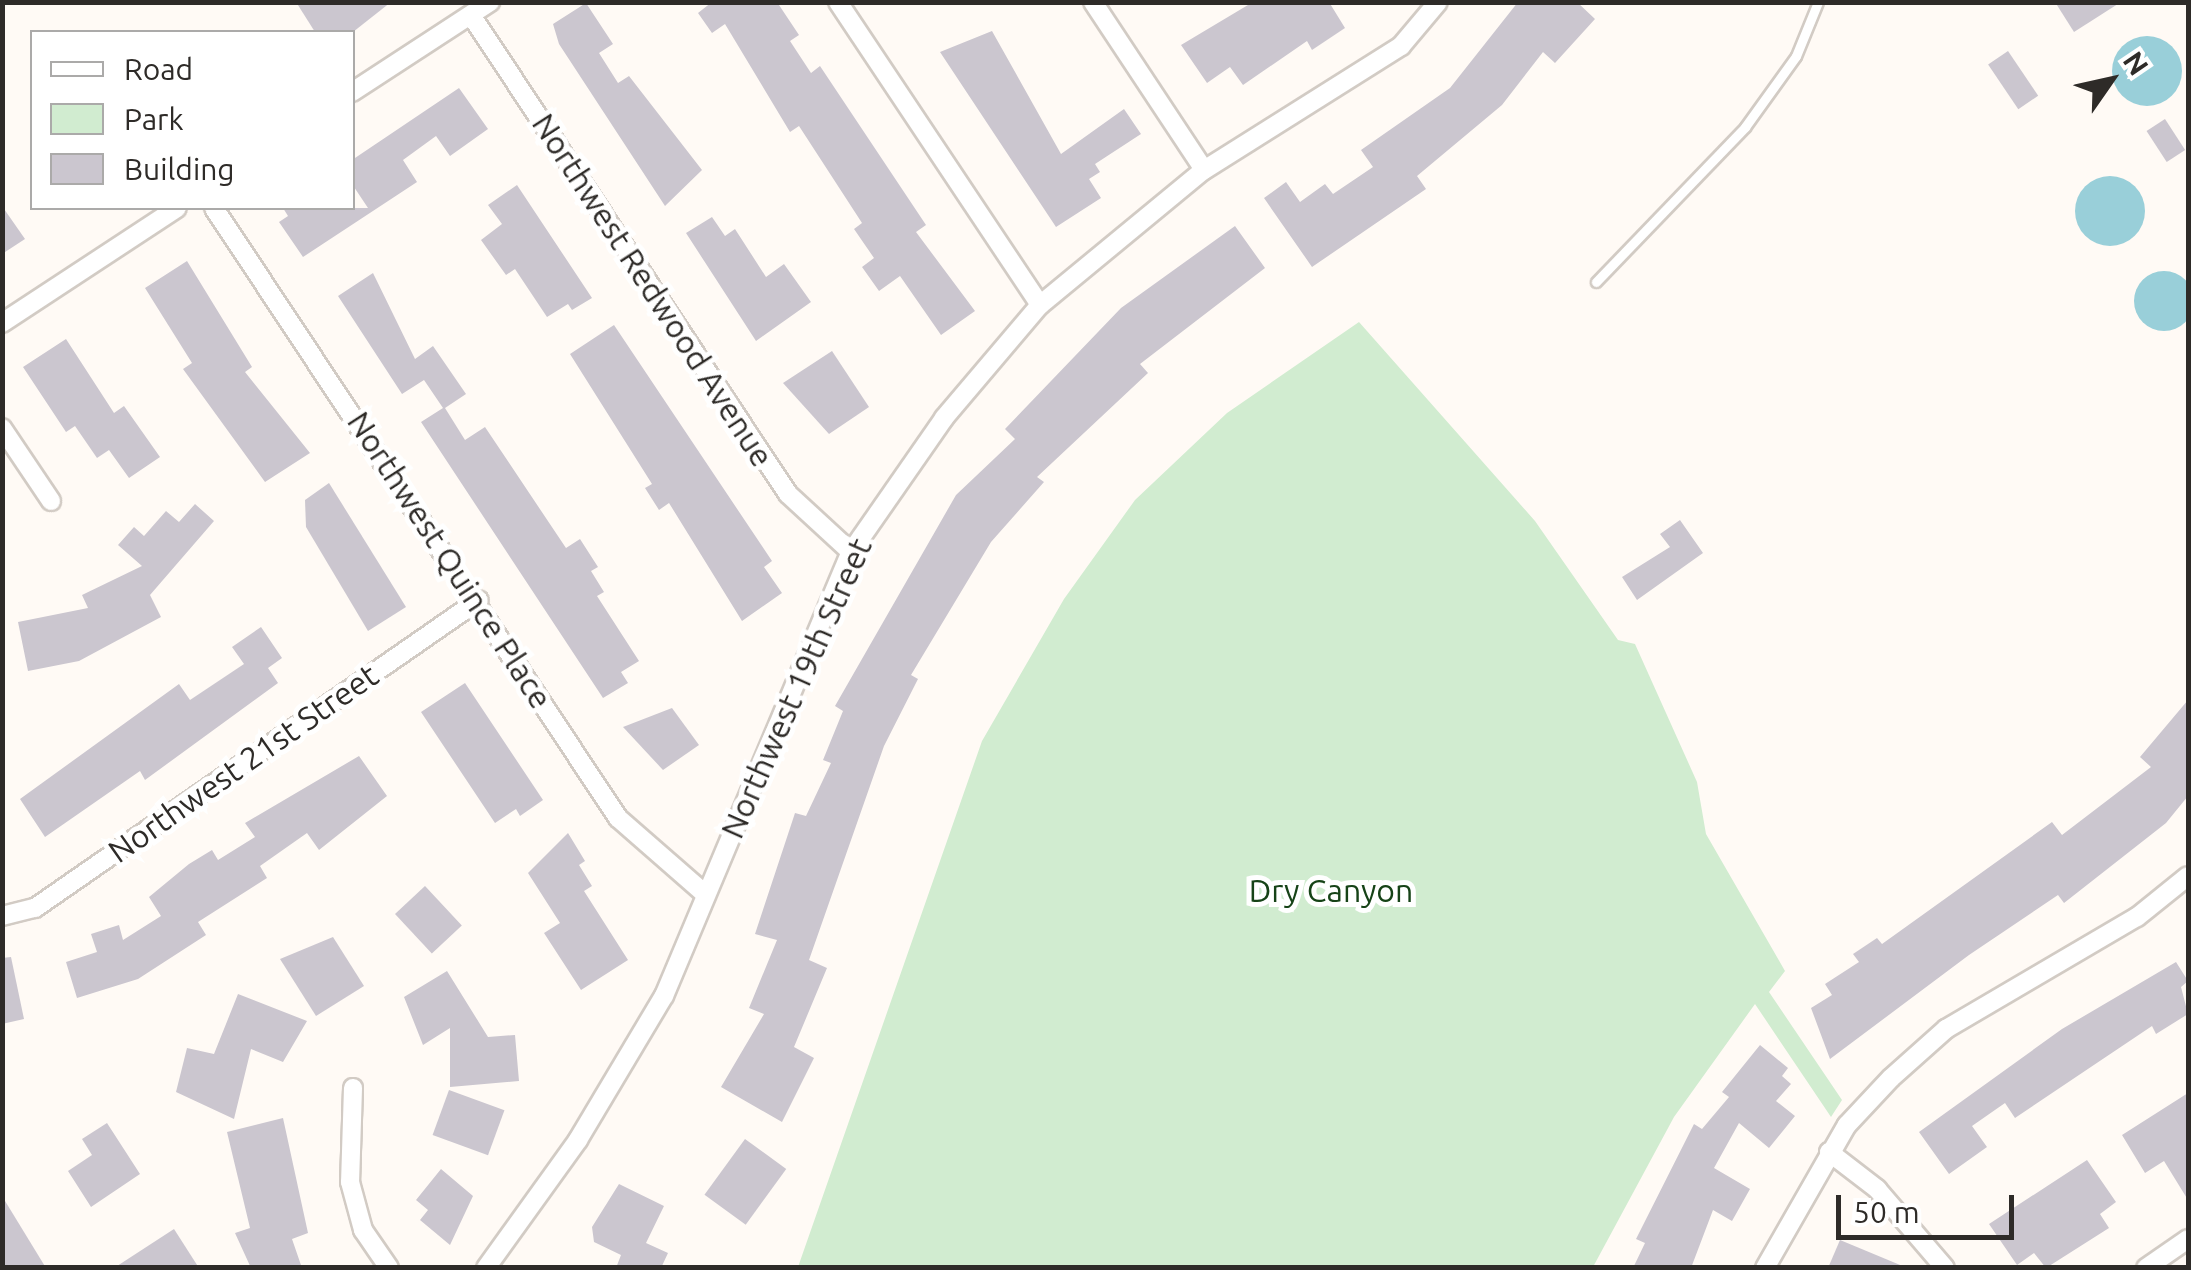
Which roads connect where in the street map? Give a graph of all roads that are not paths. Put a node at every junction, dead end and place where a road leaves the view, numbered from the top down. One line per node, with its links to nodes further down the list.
1 (490, 2): 6 (street)
2 (838, 2): 12 (street)
3 (1093, 2): 8 (street)
4 (1438, 2): 8 (street, Northwest 19th Street)
5 (1818, 2): 11 (lane)
6 (472, 14): 7 (street); 16 (street, Northwest Redwood Avenue)
7 (355, 90)
8 (1204, 170): 12 (street, Northwest 19th Street)
9 (174, 210): 13 (street)
10 (215, 210): 17 (street, Northwest Quince Place)
11 (1596, 282)
12 (1040, 305): 16 (street, Northwest 19th Street)
13 (2, 324)
14 (2, 428): 15 (street)
15 (51, 500)
16 (851, 552): 19 (street, Northwest 19th Street)
17 (479, 600): 19 (street, Northwest Quince Place); 20 (street, Northwest 21st Street)
18 (2188, 876): 22 (street)
19 (704, 893): 25 (street, Northwest 19th Street)
20 (2, 916)
21 (353, 1088): 24 (street)
22 (1830, 1152): 26 (street); 27 (street)
23 (2188, 1239): 28 (street)
24 (389, 1268)
25 (486, 1268)
26 (1765, 1268)
27 (1945, 1268)
28 (2146, 1268)

